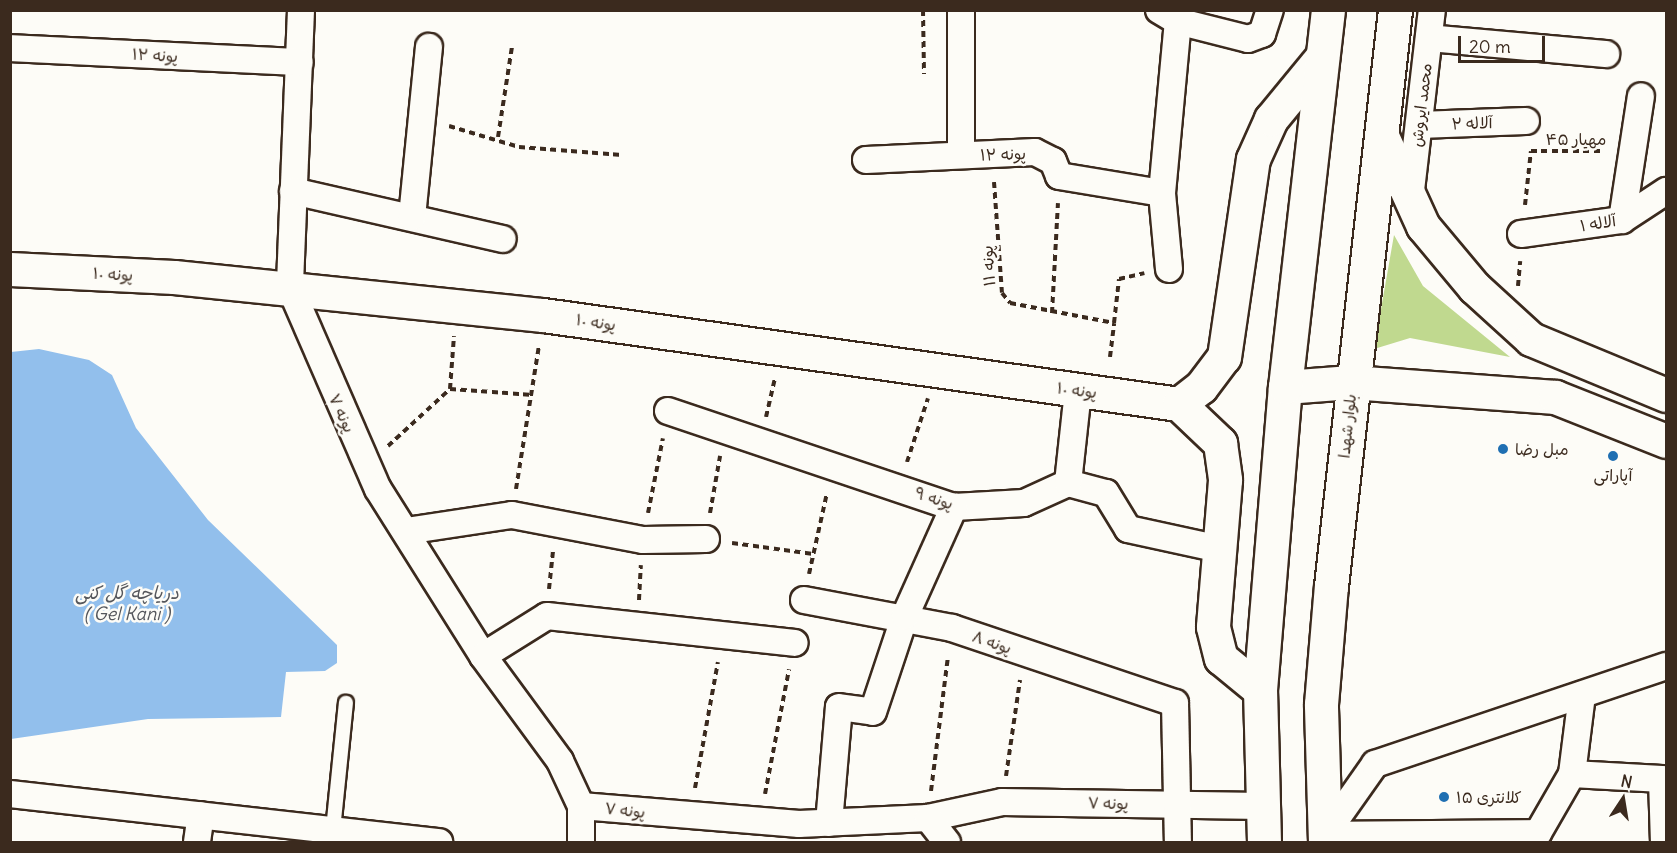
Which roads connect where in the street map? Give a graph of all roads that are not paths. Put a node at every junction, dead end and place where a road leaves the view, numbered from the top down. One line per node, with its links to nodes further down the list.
1 (301, 10): 13 (street)
2 (961, 10): 18 (street)
3 (1270, 10): 7 (street)
4 (1328, 10): 12 (main road)
5 (1395, 10): 17 (main road, بلوار شهدا)
6 (1432, 10): 8 (street, محمد ایروش)
7 (1172, 14): 22 (street)
8 (1429, 38): 11 (street); 16 (street, محمد ایروش)
9 (429, 47): 24 (street)
10 (10, 48): 13 (street, پونه ۱۲)
11 (1606, 54)
12 (1322, 57): 32 (main road); 35 (main road)
13 (300, 62): 20 (street)
14 (1641, 96): 25 (street)
15 (1526, 121): 16 (street, آلاله ۲)
16 (1419, 125): 23 (street, محمد ایروش)
17 (1382, 136): 23 (main road); 31 (main road, بلوار شهدا)
18 (961, 155): 19 (street, پونه ۱۲); 22 (street, پونه ۱۲)
19 (866, 160)
20 (293, 191): 24 (street); 30 (street)
21 (1666, 191): 25 (street, آلاله ۱)
22 (1162, 193): 29 (street)
23 (1410, 199): 34 (main road)
24 (412, 217): 27 (street)
25 (1622, 220): 26 (street, آلاله ۱)
26 (1521, 234)
27 (503, 239)
28 (10, 269): 30 (main road, پونه ۱۰)
29 (1169, 269)
30 (290, 287): 33 (main road, پونه ۱۰); 40 (street, پونه ۷)
31 (1351, 382): 32 (main road); 37 (main road); 62 (main road, بلوار شهدا)
32 (1284, 387): 48 (main road)
33 (1078, 391): 35 (main road, پونه ۱۰); 38 (street)
34 (1666, 395)
35 (1179, 404): 42 (main road)
36 (668, 411): 39 (street, پونه ۹)
37 (1666, 441)
38 (1068, 483): 39 (street, پونه ۹); 42 (street)
39 (954, 507): 44 (street)
40 (406, 531): 41 (street); 46 (street, پونه ۷)
41 (706, 539)
42 (1220, 549): 48 (main road)
43 (804, 600): 44 (street, پونه ۸)
44 (905, 616): 53 (street, پونه ۸); 58 (street)
45 (795, 643): 46 (street)
46 (483, 656): 54 (street, پونه ۷)
47 (1666, 665): 49 (street)
48 (1260, 690): 55 (main road)
49 (1582, 695): 51 (street); 62 (street)
50 (346, 703): 59 (lane)
51 (1572, 774): 64 (street); 71 (street)
52 (10, 794): 56 (street)
53 (1177, 804): 55 (street, پونه ۷); 57 (street, پونه ۷); 69 (street)
54 (581, 806): 60 (street, پونه ۷); 67 (street)
55 (1263, 806): 70 (main road)
56 (201, 815): 59 (street); 65 (street)
57 (928, 818): 61 (street, پونه ۷); 68 (street)
58 (830, 823): 60 (street, پونه ۷); 61 (street, پونه ۷)
59 (333, 830): 66 (street)
60 (757, 833)
61 (864, 833)
62 (1325, 839): 63 (street)
63 (1390, 839): 64 (street)
64 (1505, 839)
65 (197, 843)
66 (439, 843)
67 (581, 843)
68 (947, 843)
69 (1179, 843)
70 (1264, 843)
71 (1664, 843)

